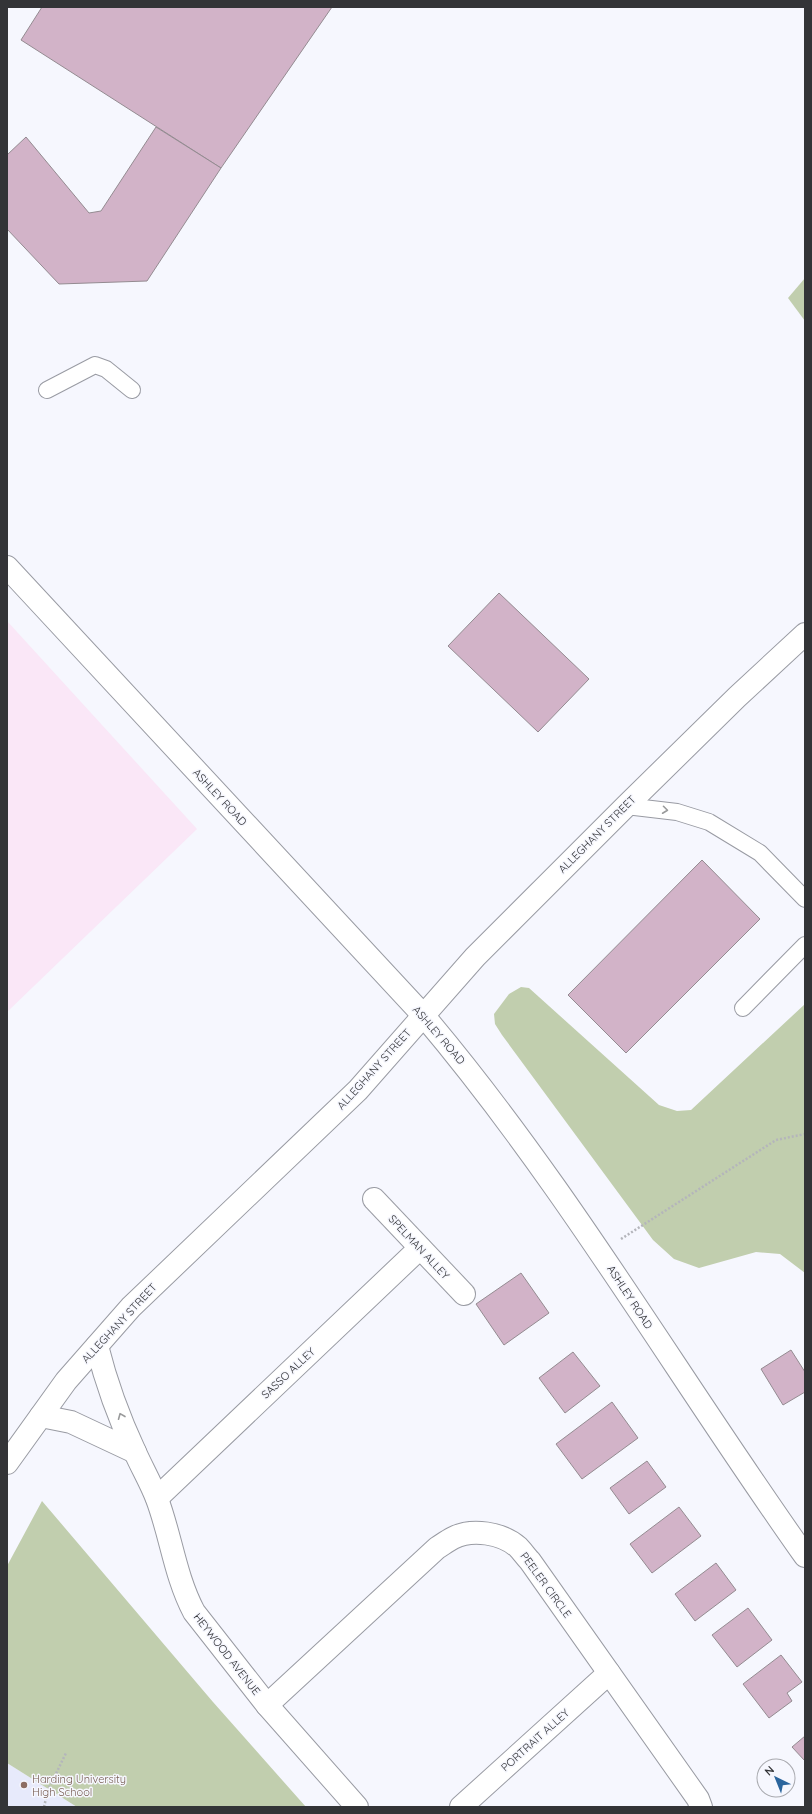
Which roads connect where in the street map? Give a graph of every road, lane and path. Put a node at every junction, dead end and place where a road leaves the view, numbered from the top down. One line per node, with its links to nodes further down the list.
1 (46, 390): 2 (lane)
2 (132, 390)
3 (7, 567): 9 (street, ASHLEY ROAD)
4 (805, 634): 5 (street, ALLEGHANY STREET)
5 (626, 806): 6 (lane, one-way to 6); 9 (street, ALLEGHANY STREET)
6 (805, 899)
7 (805, 945): 8 (lane)
8 (743, 1008)
9 (423, 1015): 13 (street, ASHLEY ROAD); 15 (street, ALLEGHANY STREET)
10 (805, 1134): 13 (path)
11 (374, 1199): 12 (street, SPELMAN ALLEY)
12 (420, 1248): 14 (street, SPELMAN ALLEY); 19 (street, SASSO ALLEY)
13 (601, 1251): 20 (street, ASHLEY ROAD)
14 (464, 1294)
15 (97, 1346): 16 (street, ALLEGHANY STREET); 17 (street, HEYWOOD AVENUE, one-way to 15)
16 (41, 1416): 17 (street); 18 (street, ALLEGHANY STREET)
17 (135, 1452): 19 (street, HEYWOOD AVENUE)
18 (7, 1463)
19 (157, 1498): 22 (street, HEYWOOD AVENUE)
20 (805, 1556)
21 (609, 1673): 22 (street, PEELER CIRCLE); 26 (street, PORTRAIT ALLEY); 27 (street, PEELER CIRCLE)
22 (267, 1705): 25 (street, HEYWOOD AVENUE)
23 (66, 1753): 24 (path)
24 (44, 1807)
25 (357, 1807)
26 (461, 1807)
27 (701, 1807)

